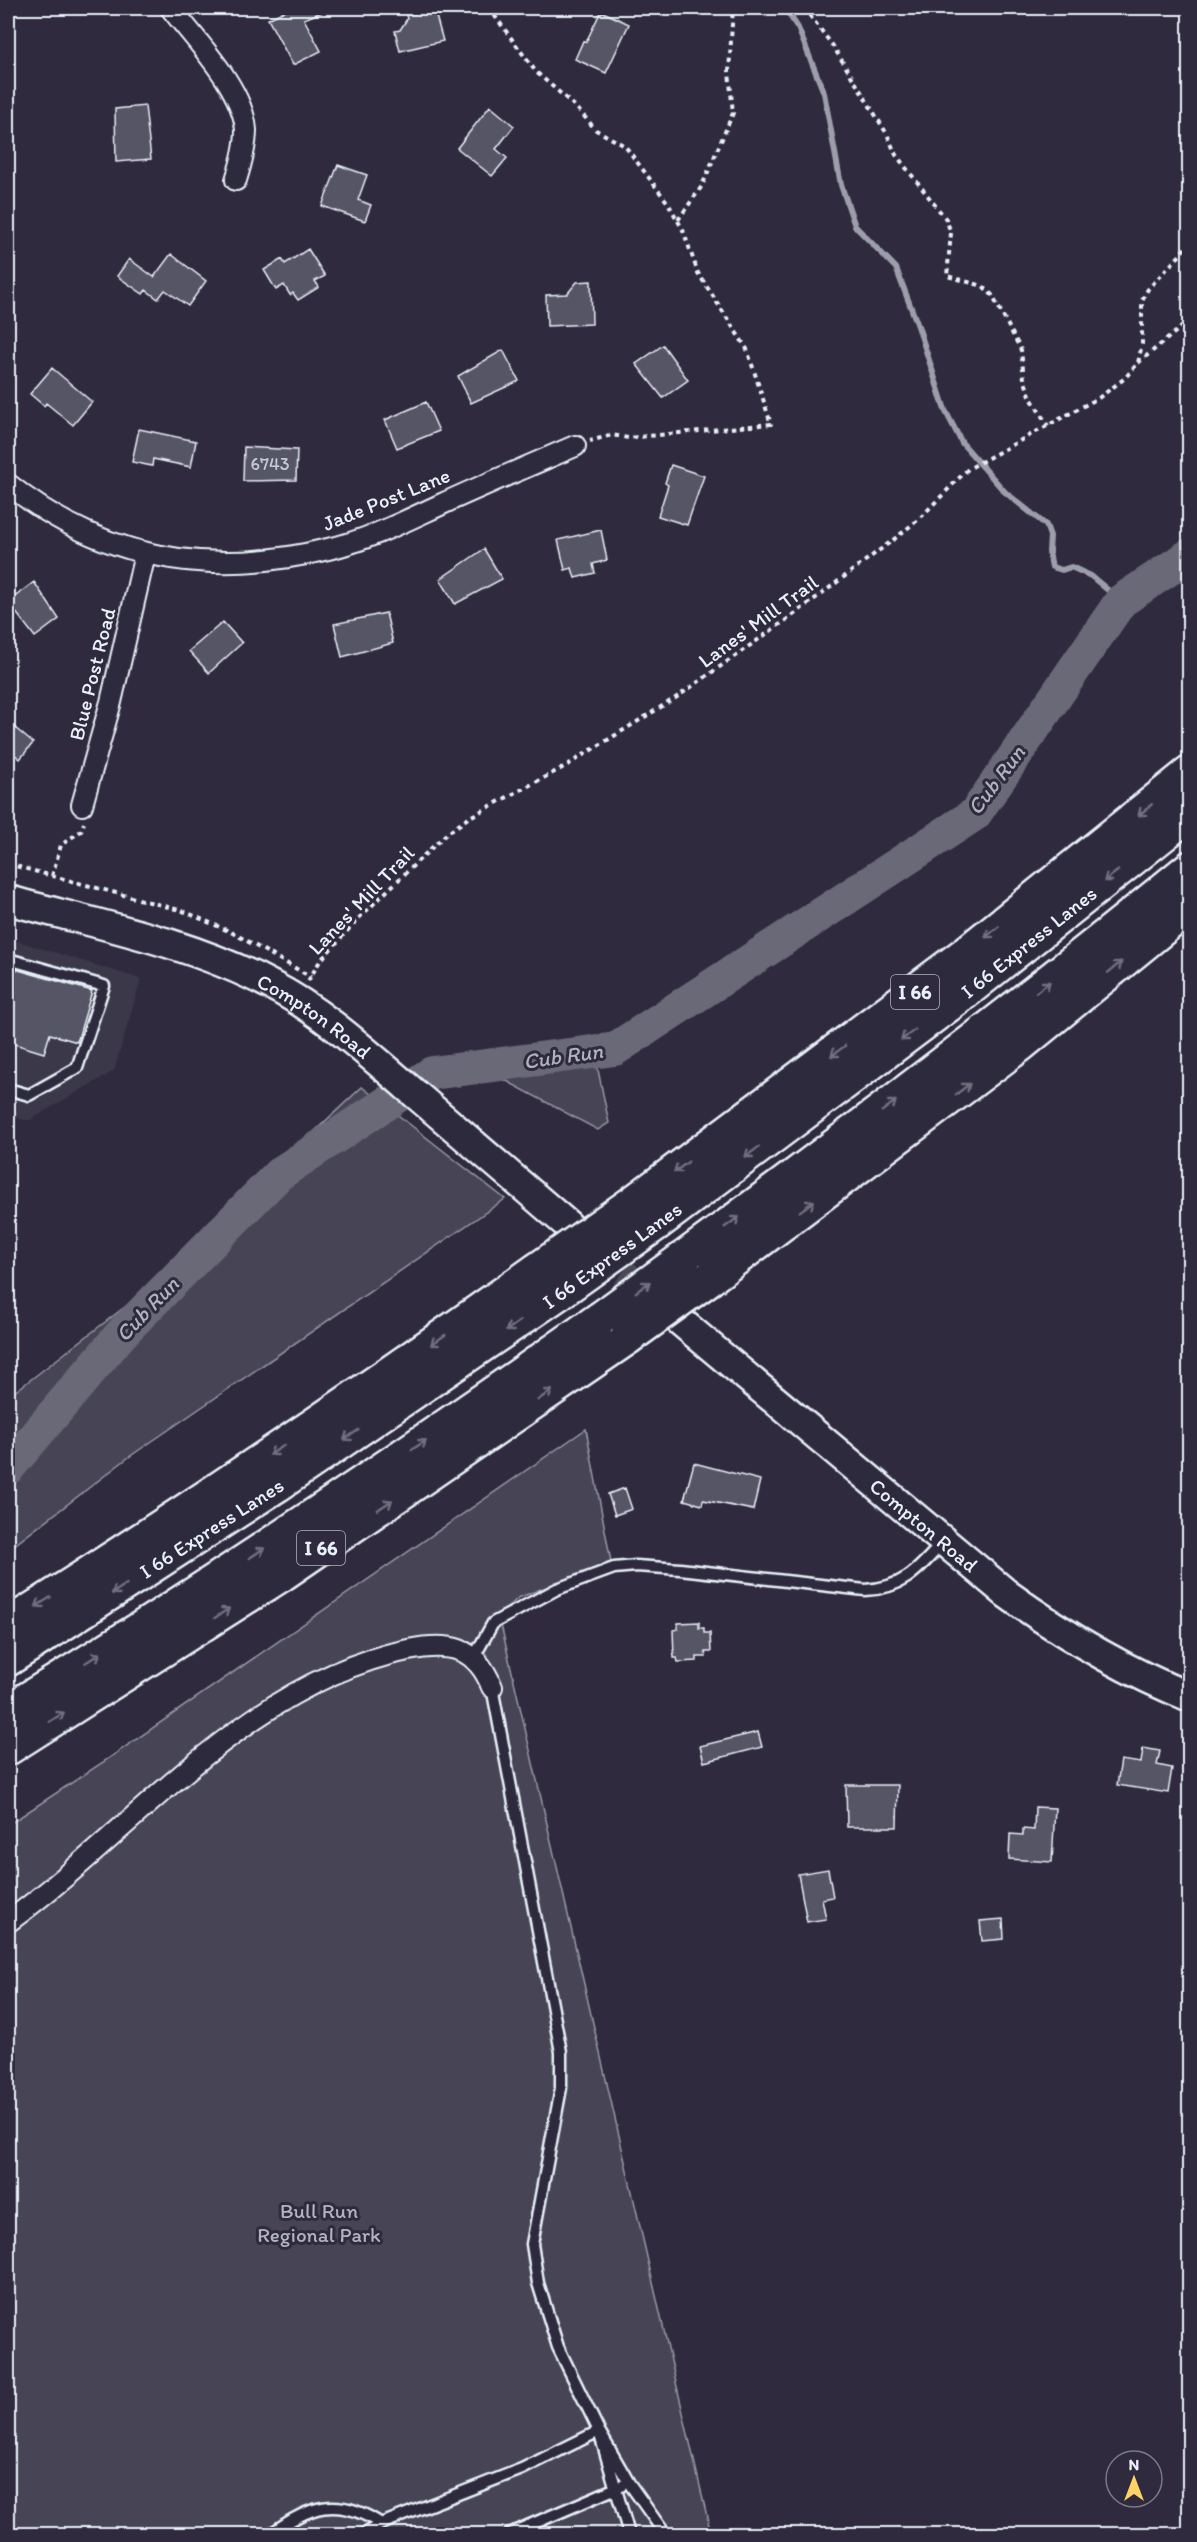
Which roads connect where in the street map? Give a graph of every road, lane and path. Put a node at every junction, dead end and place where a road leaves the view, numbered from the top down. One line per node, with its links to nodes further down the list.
1 (171, 8): 5 (street)
2 (489, 8): 6 (path)
3 (733, 8): 6 (path)
4 (804, 8): 10 (path)
5 (236, 180)
6 (677, 220): 11 (path)
7 (1190, 239): 9 (path)
8 (1190, 320): 9 (path, Lanes' Mill Trail)
9 (1138, 363): 10 (path, Lanes' Mill Trail)
10 (1048, 426): 23 (path, Lanes' Mill Trail)
11 (575, 446): 13 (street, Jade Post Lane)
12 (8, 484): 13 (street, Jade Post Lane)
13 (145, 554): 15 (street, Blue Post Road)
14 (1190, 773): 25 (highway, I 66, one-way to 25)
15 (82, 805): 19 (path)
16 (1190, 813): 25 (highway, I 66 Express Lanes, one-way to 25)
17 (8, 864): 19 (path)
18 (1190, 868): 35 (highway, I 66 Express Lanes, one-way to 18, bridge)
19 (52, 876): 23 (path)
20 (8, 900): 23 (street, Compton Road)
21 (1190, 906): 36 (highway, I 66, one-way to 21, bridge)
22 (8, 959): 24 (lane)
23 (304, 989): 26 (street, Compton Road)
24 (8, 1089)
25 (646, 1213): 27 (highway, I 66, bridge)
26 (568, 1225)
27 (549, 1281): 30 (highway, I 66, one-way to 30); 32 (highway, I 66 Express Lanes, one-way to 32)
28 (680, 1321): 29 (street, Compton Road)
29 (943, 1542): 31 (lane); 34 (street, Compton Road)
30 (8, 1625)
31 (474, 1657): 33 (street); 37 (street)
32 (8, 1659)
33 (492, 1687): 38 (lane)
34 (1190, 1697)
35 (8, 1711)
36 (8, 1748)
37 (8, 1922)
38 (599, 2431): 39 (lane); 40 (lane); 41 (lane)
39 (629, 2482): 40 (lane); 46 (lane)
40 (615, 2489): 44 (lane); 45 (lane)
41 (381, 2524): 42 (lane); 43 (lane)
42 (271, 2535)
43 (364, 2535)
44 (509, 2535)
45 (629, 2535)
46 (665, 2535)

